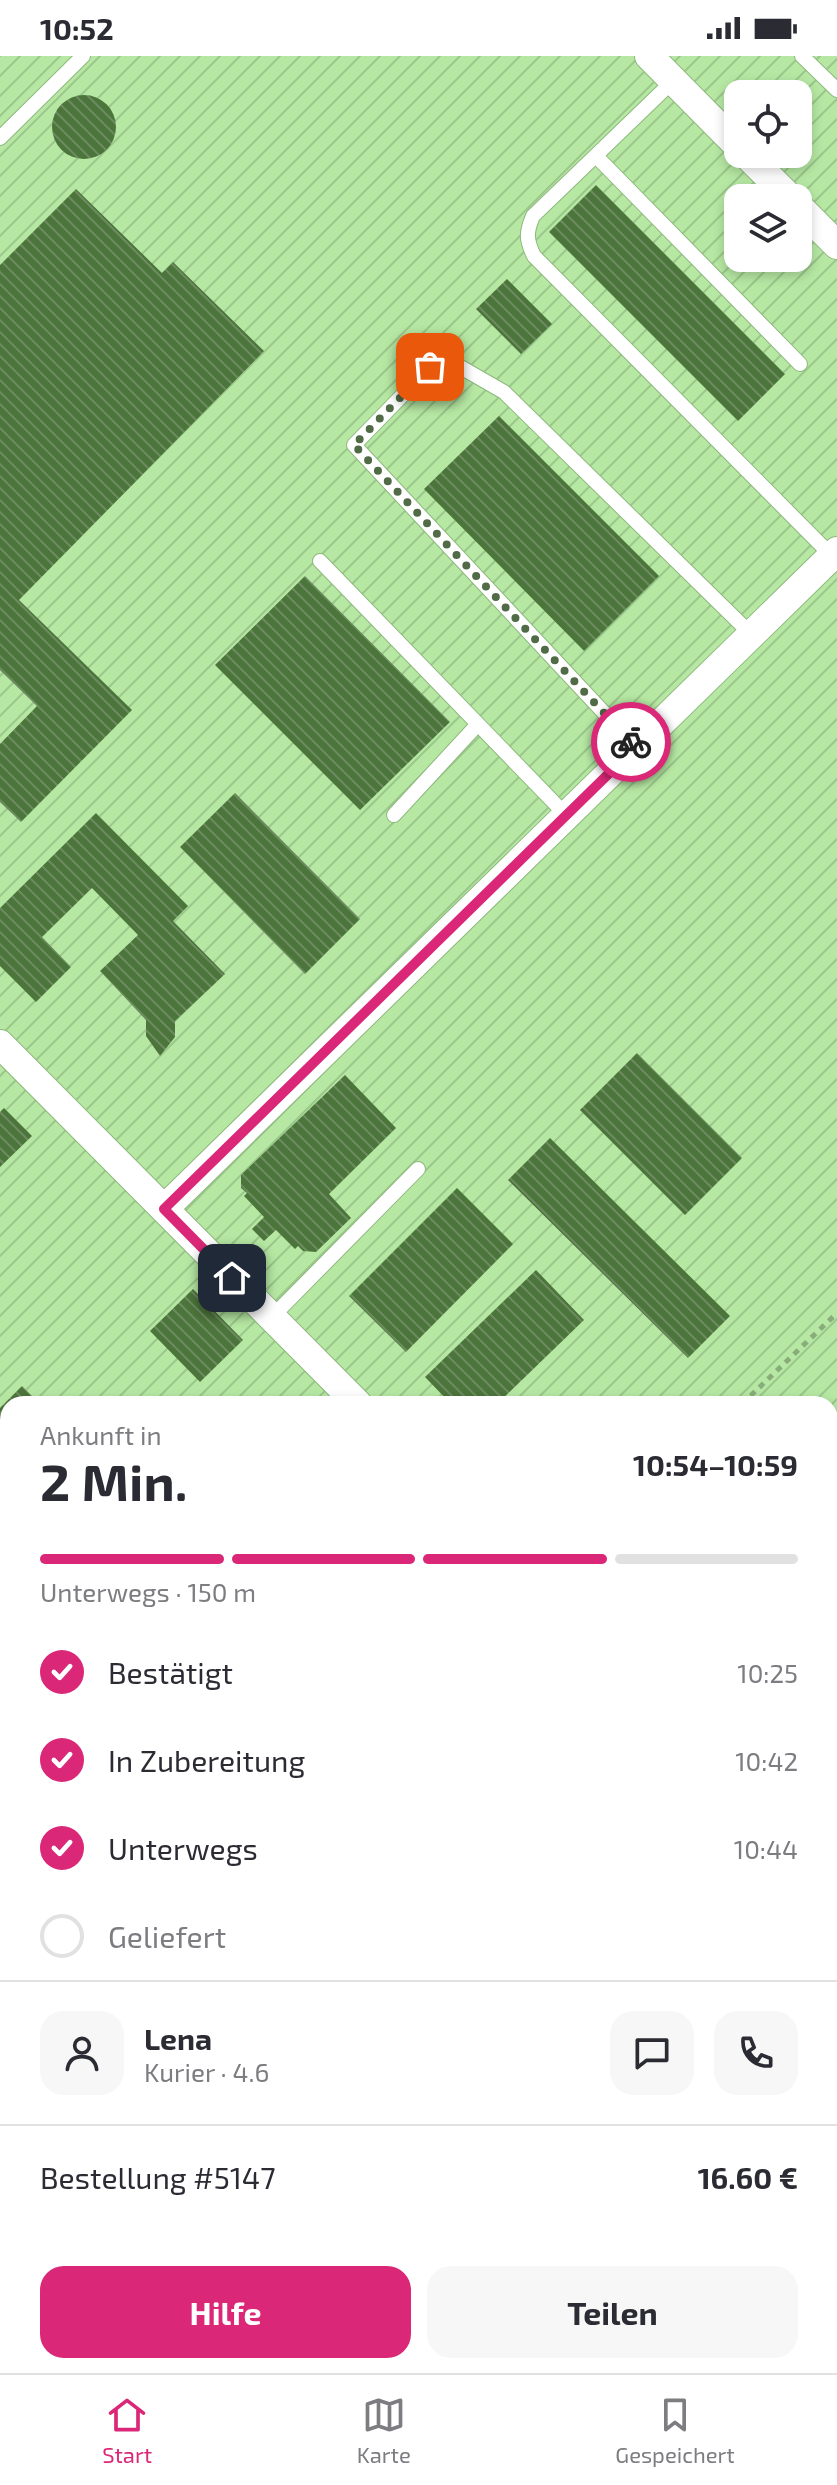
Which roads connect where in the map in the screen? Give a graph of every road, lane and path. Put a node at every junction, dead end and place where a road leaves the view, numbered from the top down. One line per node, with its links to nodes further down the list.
1 (83, 56): 7 (lane)
2 (649, 56): 4 (street)
3 (802, 56): 5 (lane)
4 (673, 81): 6 (street); 8 (lane)
5 (837, 90)
6 (724, 132)
7 (0, 138)
8 (596, 156): 13 (lane); 14 (lane)
9 (760, 168): 10 (street)
10 (776, 184)
11 (812, 220): 12 (street)
12 (837, 245)
13 (800, 364)
14 (835, 554): 16 (street)
15 (320, 561): 17 (lane)
16 (752, 635): 18 (street); 18 (lane)
17 (478, 724): 19 (lane); 20 (lane)
18 (636, 747): 20 (street)
19 (394, 815)
20 (567, 816): 23 (street)
21 (0, 1044): 23 (street)
22 (418, 1169): 25 (lane)
23 (164, 1209): 25 (street)
24 (837, 1313): 27 (path)
25 (272, 1317): 26 (street)
26 (350, 1396)
27 (750, 1396)

